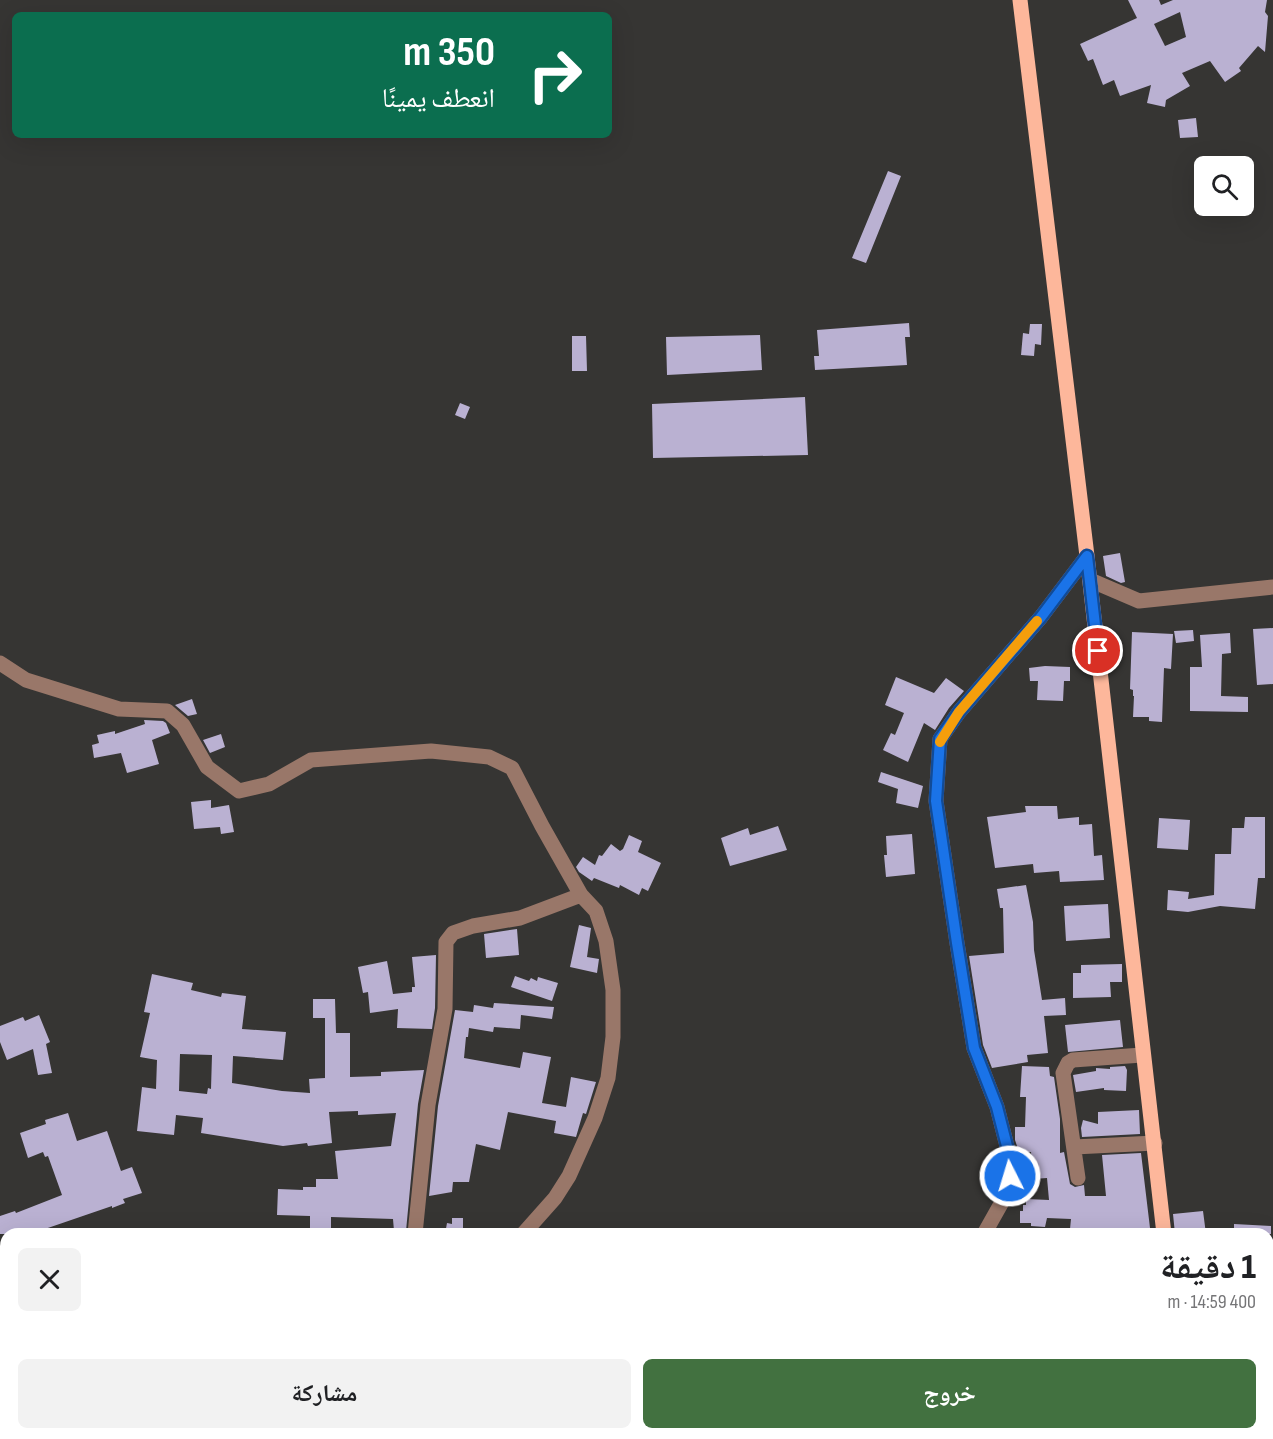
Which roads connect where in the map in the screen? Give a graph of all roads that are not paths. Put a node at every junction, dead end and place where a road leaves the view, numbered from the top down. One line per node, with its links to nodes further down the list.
1 (1020, 0): 2 (main road)
2 (1087, 556): 3 (main road); 13 (street)
3 (1090, 580): 4 (street); 7 (main road)
4 (1273, 587)
5 (0, 663): 6 (street)
6 (581, 896): 11 (street); 12 (street)
7 (1142, 1055): 8 (main road); 9 (street)
8 (1155, 1143): 9 (street); 14 (main road)
9 (1074, 1147): 10 (street)
10 (1078, 1178)
11 (416, 1228)
12 (528, 1228)
13 (987, 1228)
14 (1163, 1228)

